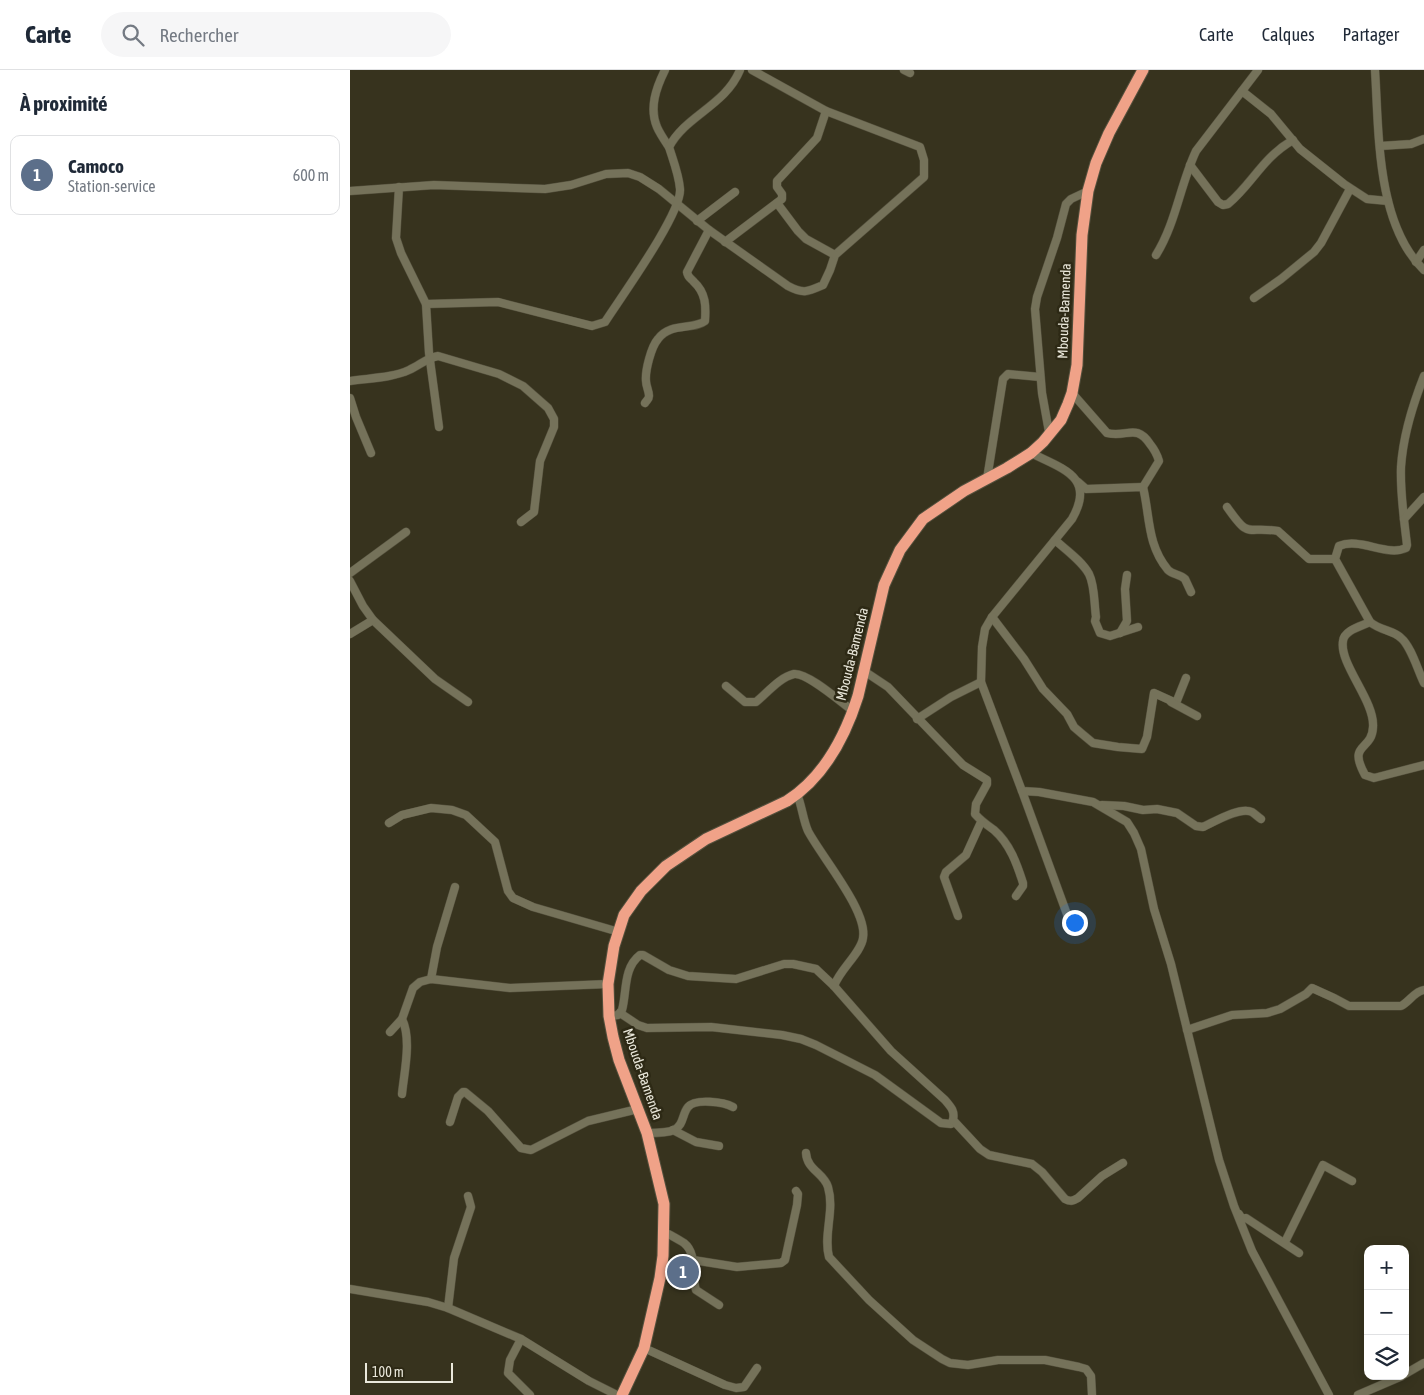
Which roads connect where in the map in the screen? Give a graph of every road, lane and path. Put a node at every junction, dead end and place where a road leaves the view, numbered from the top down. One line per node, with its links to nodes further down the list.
1 (664, 70): 12 (street)
2 (740, 70): 12 (street)
3 (752, 70): 8 (street)
4 (1142, 70): 17 (highway, Mbouda-Bamenda)
5 (1258, 70): 7 (street)
6 (1375, 70): 11 (street)
7 (1242, 91): 10 (street); 13 (street)
8 (826, 111): 20 (street); 26 (street)
9 (1424, 139): 11 (street)
10 (1292, 140): 13 (street); 15 (street)
11 (1380, 146): 19 (street)
12 (669, 148): 21 (street)
13 (1190, 164): 27 (street)
14 (399, 187): 16 (street); 21 (street); 31 (street)
15 (1350, 189): 19 (street); 30 (street)
16 (350, 191)
17 (1088, 191): 34 (street); 36 (highway, Mbouda-Bamenda)
18 (735, 192): 22 (street)
19 (1388, 201): 28 (street)
20 (777, 203): 24 (street); 26 (street)
21 (676, 205): 22 (street); 31 (street)
22 (697, 221): 23 (street)
23 (709, 230): 24 (street); 38 (street)
24 (725, 242): 26 (street)
25 (1424, 250): 28 (street)
26 (834, 255)
27 (1156, 255)
28 (1416, 262): 29 (street)
29 (1424, 270)
30 (1254, 298)
31 (426, 304): 32 (street)
32 (430, 357): 35 (street); 39 (street); 49 (street)
33 (1424, 376): 48 (street)
34 (1040, 377): 40 (street); 43 (street)
35 (350, 381)
36 (1072, 393): 40 (highway, Mbouda-Bamenda); 45 (street)
37 (350, 398): 41 (street)
38 (645, 402)
39 (439, 427)
40 (1049, 432): 42 (highway, Mbouda-Bamenda)
41 (371, 452)
42 (1031, 452): 43 (highway, Mbouda-Bamenda); 44 (street)
43 (987, 479): 63 (highway, Mbouda-Bamenda)
44 (1078, 482): 45 (street); 51 (street)
45 (1143, 487): 56 (street)
46 (1424, 497): 48 (street)
47 (1228, 507): 52 (street)
48 (1404, 519): 52 (street)
49 (521, 522)
50 (406, 532): 53 (street)
51 (1055, 540): 57 (street); 61 (street)
52 (1335, 559): 59 (street)
53 (350, 572)
54 (1127, 575): 61 (street)
55 (351, 587): 58 (street)
56 (1191, 592)
57 (992, 617): 65 (street); 68 (street)
58 (373, 620): 62 (street); 69 (street)
59 (1370, 622): 66 (street); 73 (street)
60 (1138, 627): 61 (street)
61 (1120, 633)
62 (350, 634)
63 (864, 671): 70 (highway, Mbouda-Bamenda); 72 (street)
64 (1186, 678): 68 (street)
65 (981, 682): 72 (street); 74 (street)
66 (1424, 683)
67 (726, 686): 70 (street)
68 (1154, 693): 71 (street)
69 (468, 702)
70 (854, 711): 75 (highway, Mbouda-Bamenda)
71 (1197, 716)
72 (918, 719): 78 (street)
73 (1424, 765)
74 (1022, 791): 76 (street); 83 (street)
75 (797, 794): 84 (highway, Mbouda-Bamenda); 87 (street)
76 (1100, 805): 77 (street); 91 (street)
77 (1261, 820)
78 (981, 822): 81 (street); 82 (street)
79 (389, 823): 84 (street)
80 (455, 887): 85 (street)
81 (1016, 896)
82 (958, 916)
83 (1072, 928)
84 (619, 932): 86 (highway, Mbouda-Bamenda)
85 (431, 979): 86 (street); 90 (street)
86 (608, 984): 89 (highway, Mbouda-Bamenda)
87 (834, 986): 89 (street); 96 (street)
88 (1424, 990): 91 (street)
89 (614, 1014): 95 (highway, Mbouda-Bamenda); 96 (street)
90 (402, 1019): 92 (street); 93 (street)
91 (1188, 1030): 106 (street)
92 (390, 1032)
93 (402, 1094)
94 (733, 1106): 98 (street)
95 (638, 1109): 97 (street); 99 (highway, Mbouda-Bamenda)
96 (953, 1120): 102 (street)
97 (450, 1122)
98 (673, 1130): 99 (street); 100 (street)
99 (647, 1134): 107 (highway, Mbouda-Bamenda)
100 (719, 1146)
101 (806, 1153): 123 (street)
102 (1124, 1163)
103 (1352, 1181): 108 (street)
104 (796, 1191): 110 (street)
105 (468, 1196): 113 (street)
106 (1234, 1206): 108 (street); 124 (street)
107 (663, 1231): 110 (street); 115 (highway, Mbouda-Bamenda)
108 (1285, 1242): 109 (street)
109 (1298, 1253)
110 (693, 1260): 112 (street)
111 (350, 1289): 113 (street)
112 (719, 1304)
113 (448, 1308): 114 (street)
114 (521, 1339): 120 (street); 121 (street)
115 (644, 1348): 117 (street); 122 (highway, Mbouda-Bamenda)
116 (1424, 1363): 118 (street)
117 (756, 1368)
118 (1409, 1372)
119 (1393, 1380): 125 (street)
120 (530, 1395)
121 (617, 1395)
122 (622, 1395)
123 (1092, 1395)
124 (1329, 1395)
125 (1358, 1395)

